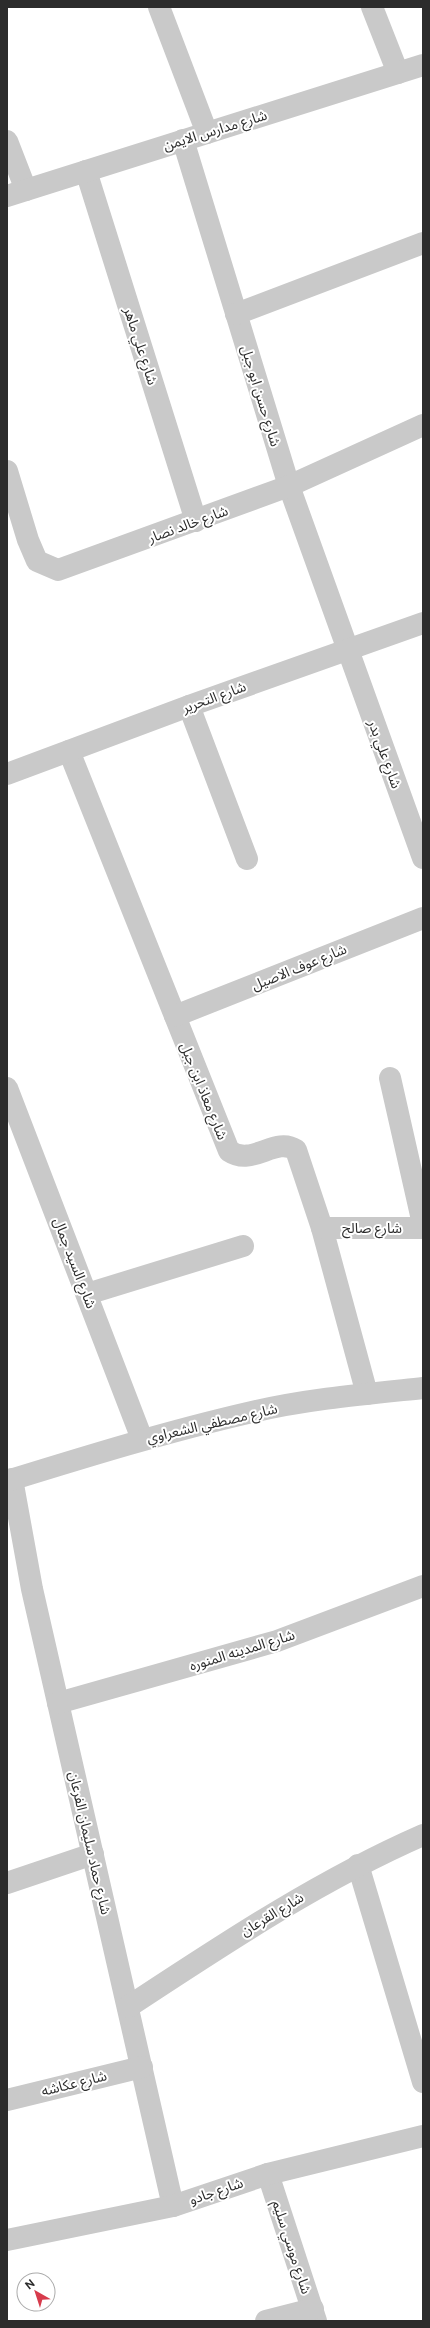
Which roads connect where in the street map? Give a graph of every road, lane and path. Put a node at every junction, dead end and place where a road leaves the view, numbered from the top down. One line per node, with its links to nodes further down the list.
1 (159, 7): 5 (street)
2 (372, 7): 4 (street)
3 (423, 65): 4 (street, شارع مدارس الايمن)
4 (398, 73): 5 (street, شارع مدارس الايمن)
5 (207, 133): 6 (street, شارع مدارس الايمن)
6 (182, 140): 8 (street, شارع مدارس الايمن); 11 (street, شارع حسن ابو جبل)
7 (7, 141): 9 (street)
8 (86, 171): 9 (street, شارع مدارس الايمن); 15 (street, شارع علي ماهر)
9 (17, 193)
10 (423, 242): 11 (street)
11 (236, 314): 14 (street, شارع حسن ابو جبل)
12 (423, 425): 14 (street, شارع خالد نصار)
13 (7, 471): 15 (street, شارع خالد نصار)
14 (288, 486): 15 (street, شارع خالد نصار); 17 (street, شارع حسن ابو جبل)
15 (196, 521)
16 (423, 623): 17 (street, شارع التحرير)
17 (347, 650): 18 (street, شارع التحرير); 21 (street, شارع علي بدر)
18 (189, 706): 19 (street, شارع التحرير); 22 (street)
19 (70, 751): 20 (street, شارع التحرير); 24 (street, شارع معاذ ابن جبل)
20 (7, 774)
21 (423, 858)
22 (247, 859)
23 (423, 918): 24 (street, شارع عوف الاصيل)
24 (175, 1016): 28 (street, شارع معاذ ابن جبل)
25 (390, 1078): 27 (street)
26 (7, 1088): 31 (street, شارع السيد جمال)
27 (423, 1224)
28 (322, 1228): 29 (street, شارع صالح); 33 (street, شارع معاذ ابن جبل)
29 (423, 1228)
30 (243, 1246): 31 (street)
31 (87, 1294): 34 (street, شارع السيد جمال)
32 (423, 1388): 33 (street, شارع مصطفي الشعراوي)
33 (367, 1394): 34 (street, شارع مصطفي الشعراوي)
34 (142, 1439): 35 (street, شارع مصطفي الشعراوي)
35 (10, 1480): 37 (street, شارع حماد سليمان الفرعان)
36 (423, 1586): 37 (street, شارع المدينه المنوره)
37 (58, 1703): 39 (street, شارع حماد سليمان الفرعان)
38 (423, 1835): 40 (street, شارع القرعان)
39 (93, 1854): 41 (street); 42 (street, شارع حماد سليمان الفرعان)
40 (358, 1865): 42 (street, شارع القرعان); 44 (street)
41 (7, 1883)
42 (128, 2007): 43 (street, شارع حماد سليمان الفرعان)
43 (142, 2066): 45 (street, شارع عكاشه); 48 (street, شارع حماد سليمان الفرعان)
44 (423, 2082)
45 (7, 2100)
46 (423, 2136): 47 (street, شارع جادو)
47 (268, 2174): 48 (street, شارع جادو); 50 (street, شارع موسي سليم)
48 (173, 2206): 49 (street, شارع جادو)
49 (7, 2240)
50 (315, 2315): 51 (street)
51 (266, 2321)

